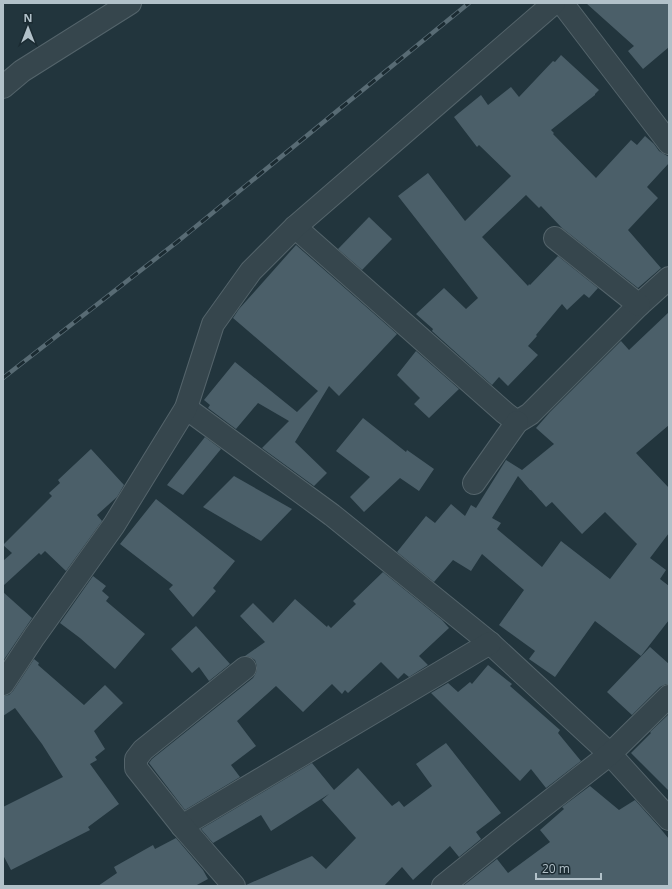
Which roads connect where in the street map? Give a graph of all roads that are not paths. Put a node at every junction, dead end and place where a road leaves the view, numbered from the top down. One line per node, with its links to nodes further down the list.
1 (130, 3): 4 (street)
2 (554, 3): 6 (street)
3 (562, 3): 5 (street)
4 (3, 87)
5 (669, 143)
6 (295, 227): 10 (street); 11 (street)
7 (555, 238): 9 (street)
8 (669, 278): 9 (street)
9 (639, 305): 11 (street)
10 (186, 408): 13 (street); 15 (street)
11 (517, 422): 12 (street)
12 (474, 483)
13 (490, 642): 17 (street); 19 (street)
14 (245, 668): 19 (street)
15 (3, 684)
16 (669, 696): 17 (street)
17 (610, 754): 18 (street); 21 (street)
18 (669, 819)
19 (182, 826): 20 (street)
20 (230, 885)
21 (443, 886)

